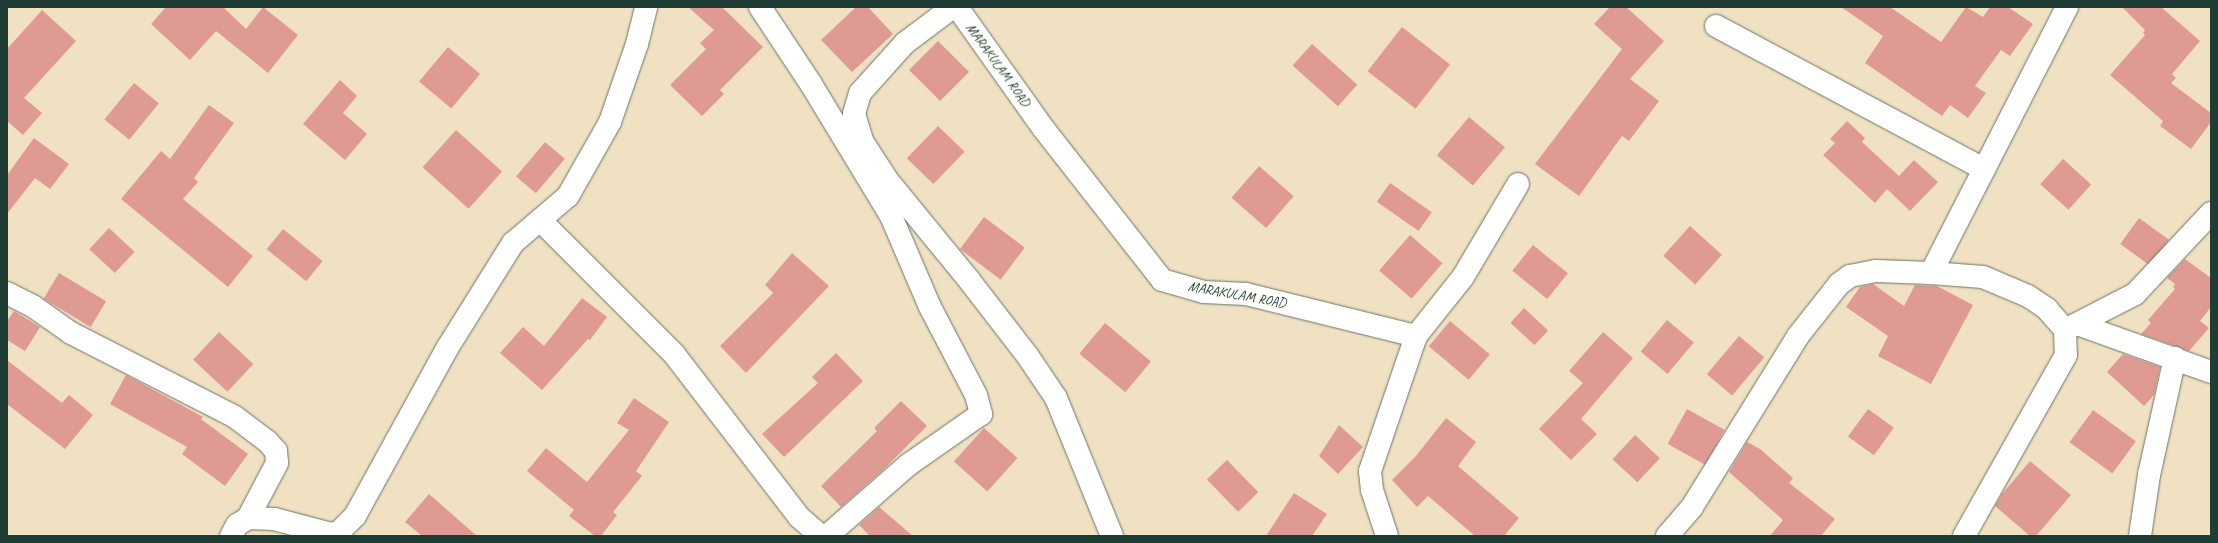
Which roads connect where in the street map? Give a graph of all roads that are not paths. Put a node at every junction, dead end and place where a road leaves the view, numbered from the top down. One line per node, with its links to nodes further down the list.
1 (646, 7): 10 (street)
2 (760, 7): 21 (street)
3 (953, 7): 22 (street)
4 (957, 7): 14 (street, MARAKULAM ROAD)
5 (2067, 7): 7 (street)
6 (1716, 26): 7 (street)
7 (1984, 169): 11 (street)
8 (1518, 184): 14 (street)
9 (2211, 213): 13 (street)
10 (540, 220): 18 (street); 20 (street)
11 (1931, 273): 13 (street); 24 (street)
12 (7, 293): 17 (street)
13 (2071, 327): 15 (street); 25 (street)
14 (1416, 336): 23 (street)
15 (2175, 358): 16 (street); 26 (street)
16 (2211, 372)
17 (248, 518): 18 (street); 19 (street)
18 (340, 534)
19 (230, 536)
20 (821, 536)
21 (827, 536)
22 (1112, 536)
23 (1387, 536)
24 (1667, 536)
25 (1964, 536)
26 (2140, 536)

